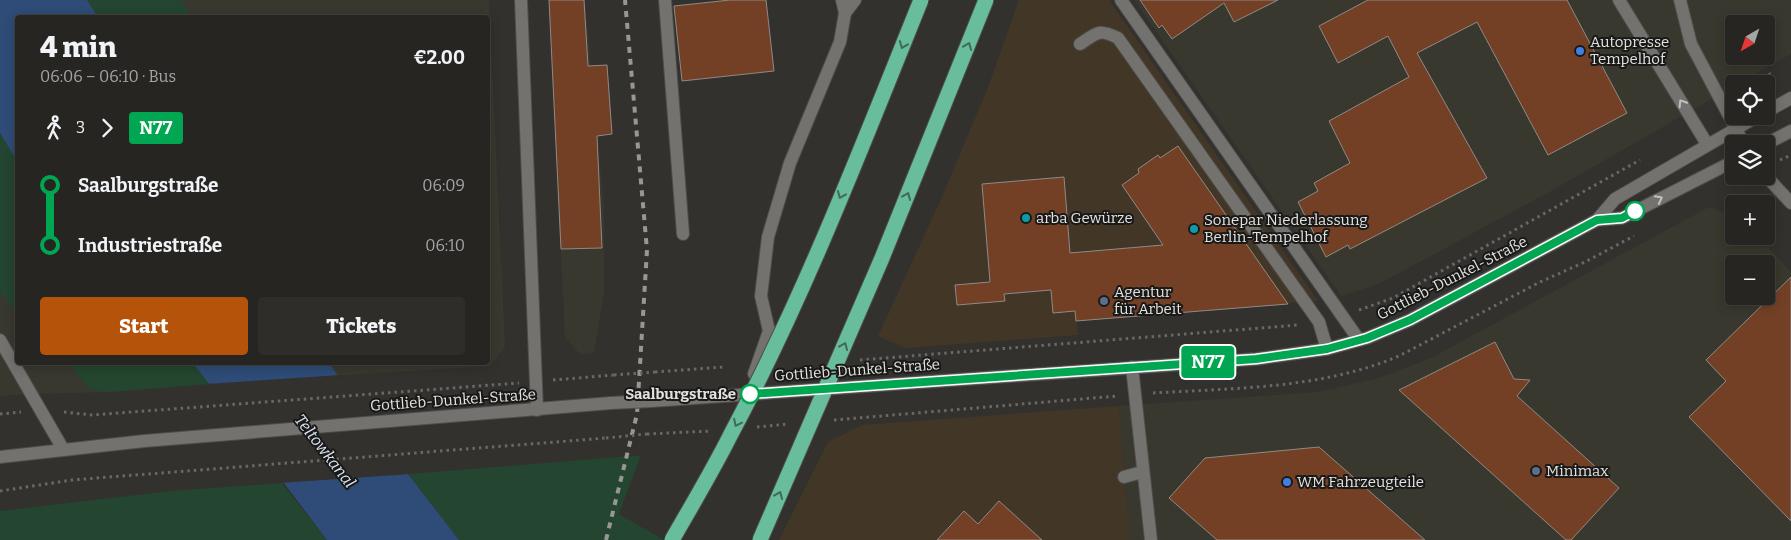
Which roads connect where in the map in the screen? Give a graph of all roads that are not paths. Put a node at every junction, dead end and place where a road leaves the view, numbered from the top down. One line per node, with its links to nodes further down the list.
1 (521, 0): 29 (street)
2 (665, 0): 23 (street)
3 (855, 0): 9 (street)
4 (921, 0): 34 (highway, one-way to 34, bridge)
5 (986, 0): 35 (highway, one-way to 5, bridge)
6 (1121, 0): 25 (street)
7 (1619, 0): 18 (street, one-way to 7)
8 (1680, 0): 14 (street)
9 (843, 6): 28 (street)
10 (1080, 44): 26 (street)
11 (1791, 98): 12 (street)
12 (1775, 107)
13 (1741, 125): 14 (street, Gottlieb-Dunkel-Straße)
14 (1735, 128): 16 (street); 18 (street, Gottlieb-Dunkel-Straße)
15 (1791, 131): 17 (street)
16 (1739, 135)
17 (1775, 139)
18 (1707, 144): 22 (street, Gottlieb-Dunkel-Straße)
19 (1725, 166): 22 (street, Gottlieb-Dunkel-Straße, one-way to 19)
20 (1774, 185): 21 (street)
21 (1791, 203)
22 (1597, 220): 25 (street, Gottlieb-Dunkel-Straße)
23 (683, 234)
24 (0, 340): 30 (street)
25 (1359, 340): 26 (street, Gottlieb-Dunkel-Straße)
26 (1327, 349): 27 (street, Gottlieb-Dunkel-Straße)
27 (1132, 367): 28 (street, Gottlieb-Dunkel-Straße); 32 (street)
28 (745, 394): 29 (street, Gottlieb-Dunkel-Straße, bridge)
29 (537, 410): 30 (street, Gottlieb-Dunkel-Straße)
30 (63, 449): 31 (street, Gottlieb-Dunkel-Straße)
31 (0, 457)
32 (1142, 472): 33 (street); 36 (street)
33 (1124, 476)
34 (672, 540)
35 (760, 540)
36 (1150, 540)

